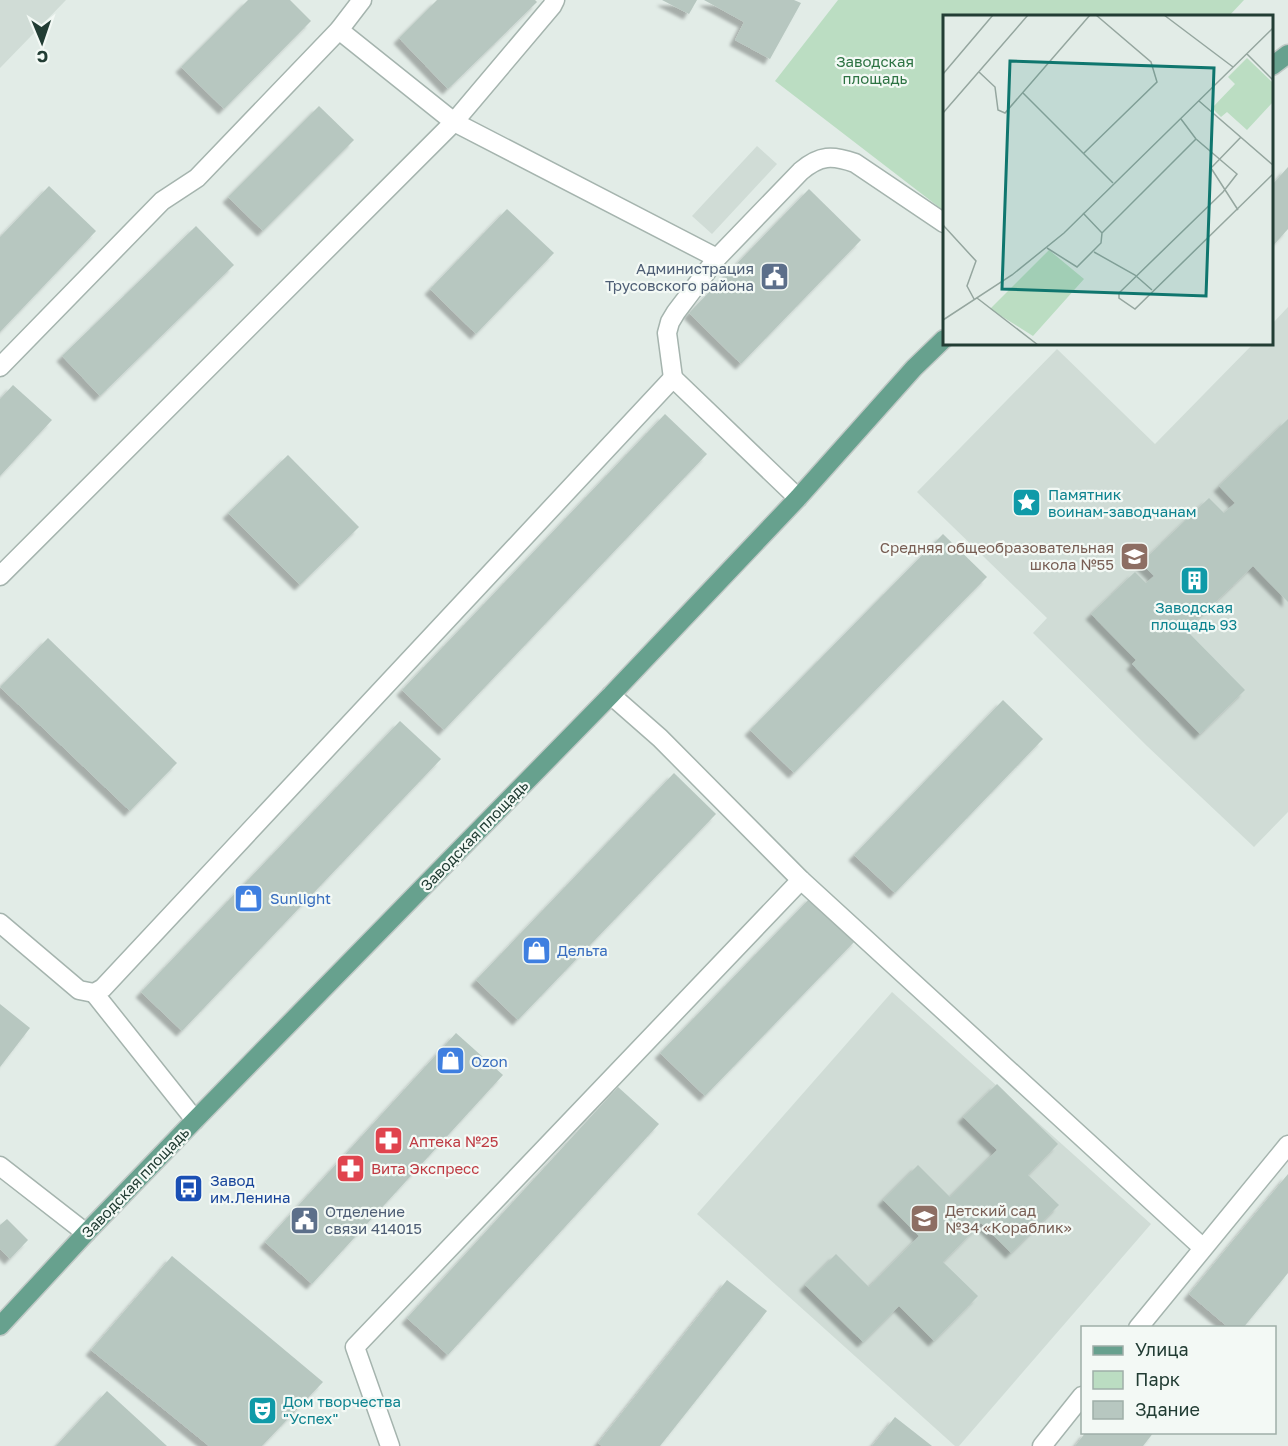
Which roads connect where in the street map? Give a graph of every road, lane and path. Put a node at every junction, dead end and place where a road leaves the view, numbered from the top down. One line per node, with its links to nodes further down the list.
1 (362, 0): 3 (street)
2 (555, 0): 6 (street)
3 (339, 30): 6 (street); 10 (street)
4 (1288, 54): 5 (main road)
5 (1273, 65)
6 (454, 122): 8 (street); 13 (street)
7 (943, 222): 8 (street)
8 (717, 258): 11 (street)
9 (943, 341): 12 (main road, Заводская площадь)
10 (0, 367)
11 (673, 378): 12 (street); 17 (street)
12 (798, 498): 14 (main road, Заводская площадь)
13 (0, 576)
14 (611, 695): 15 (street); 18 (main road, Заводская площадь)
15 (801, 879): 22 (street); 26 (street)
16 (0, 923): 17 (street)
17 (94, 993): 18 (street)
18 (195, 1120): 21 (main road, Заводская площадь)
19 (1288, 1145): 22 (street)
20 (0, 1166): 21 (street)
21 (86, 1233): 23 (main road, Заводская площадь)
22 (1203, 1248): 24 (street)
23 (0, 1326)
24 (1140, 1326)
25 (1081, 1398): 27 (street)
26 (390, 1446)
27 (1042, 1446)

